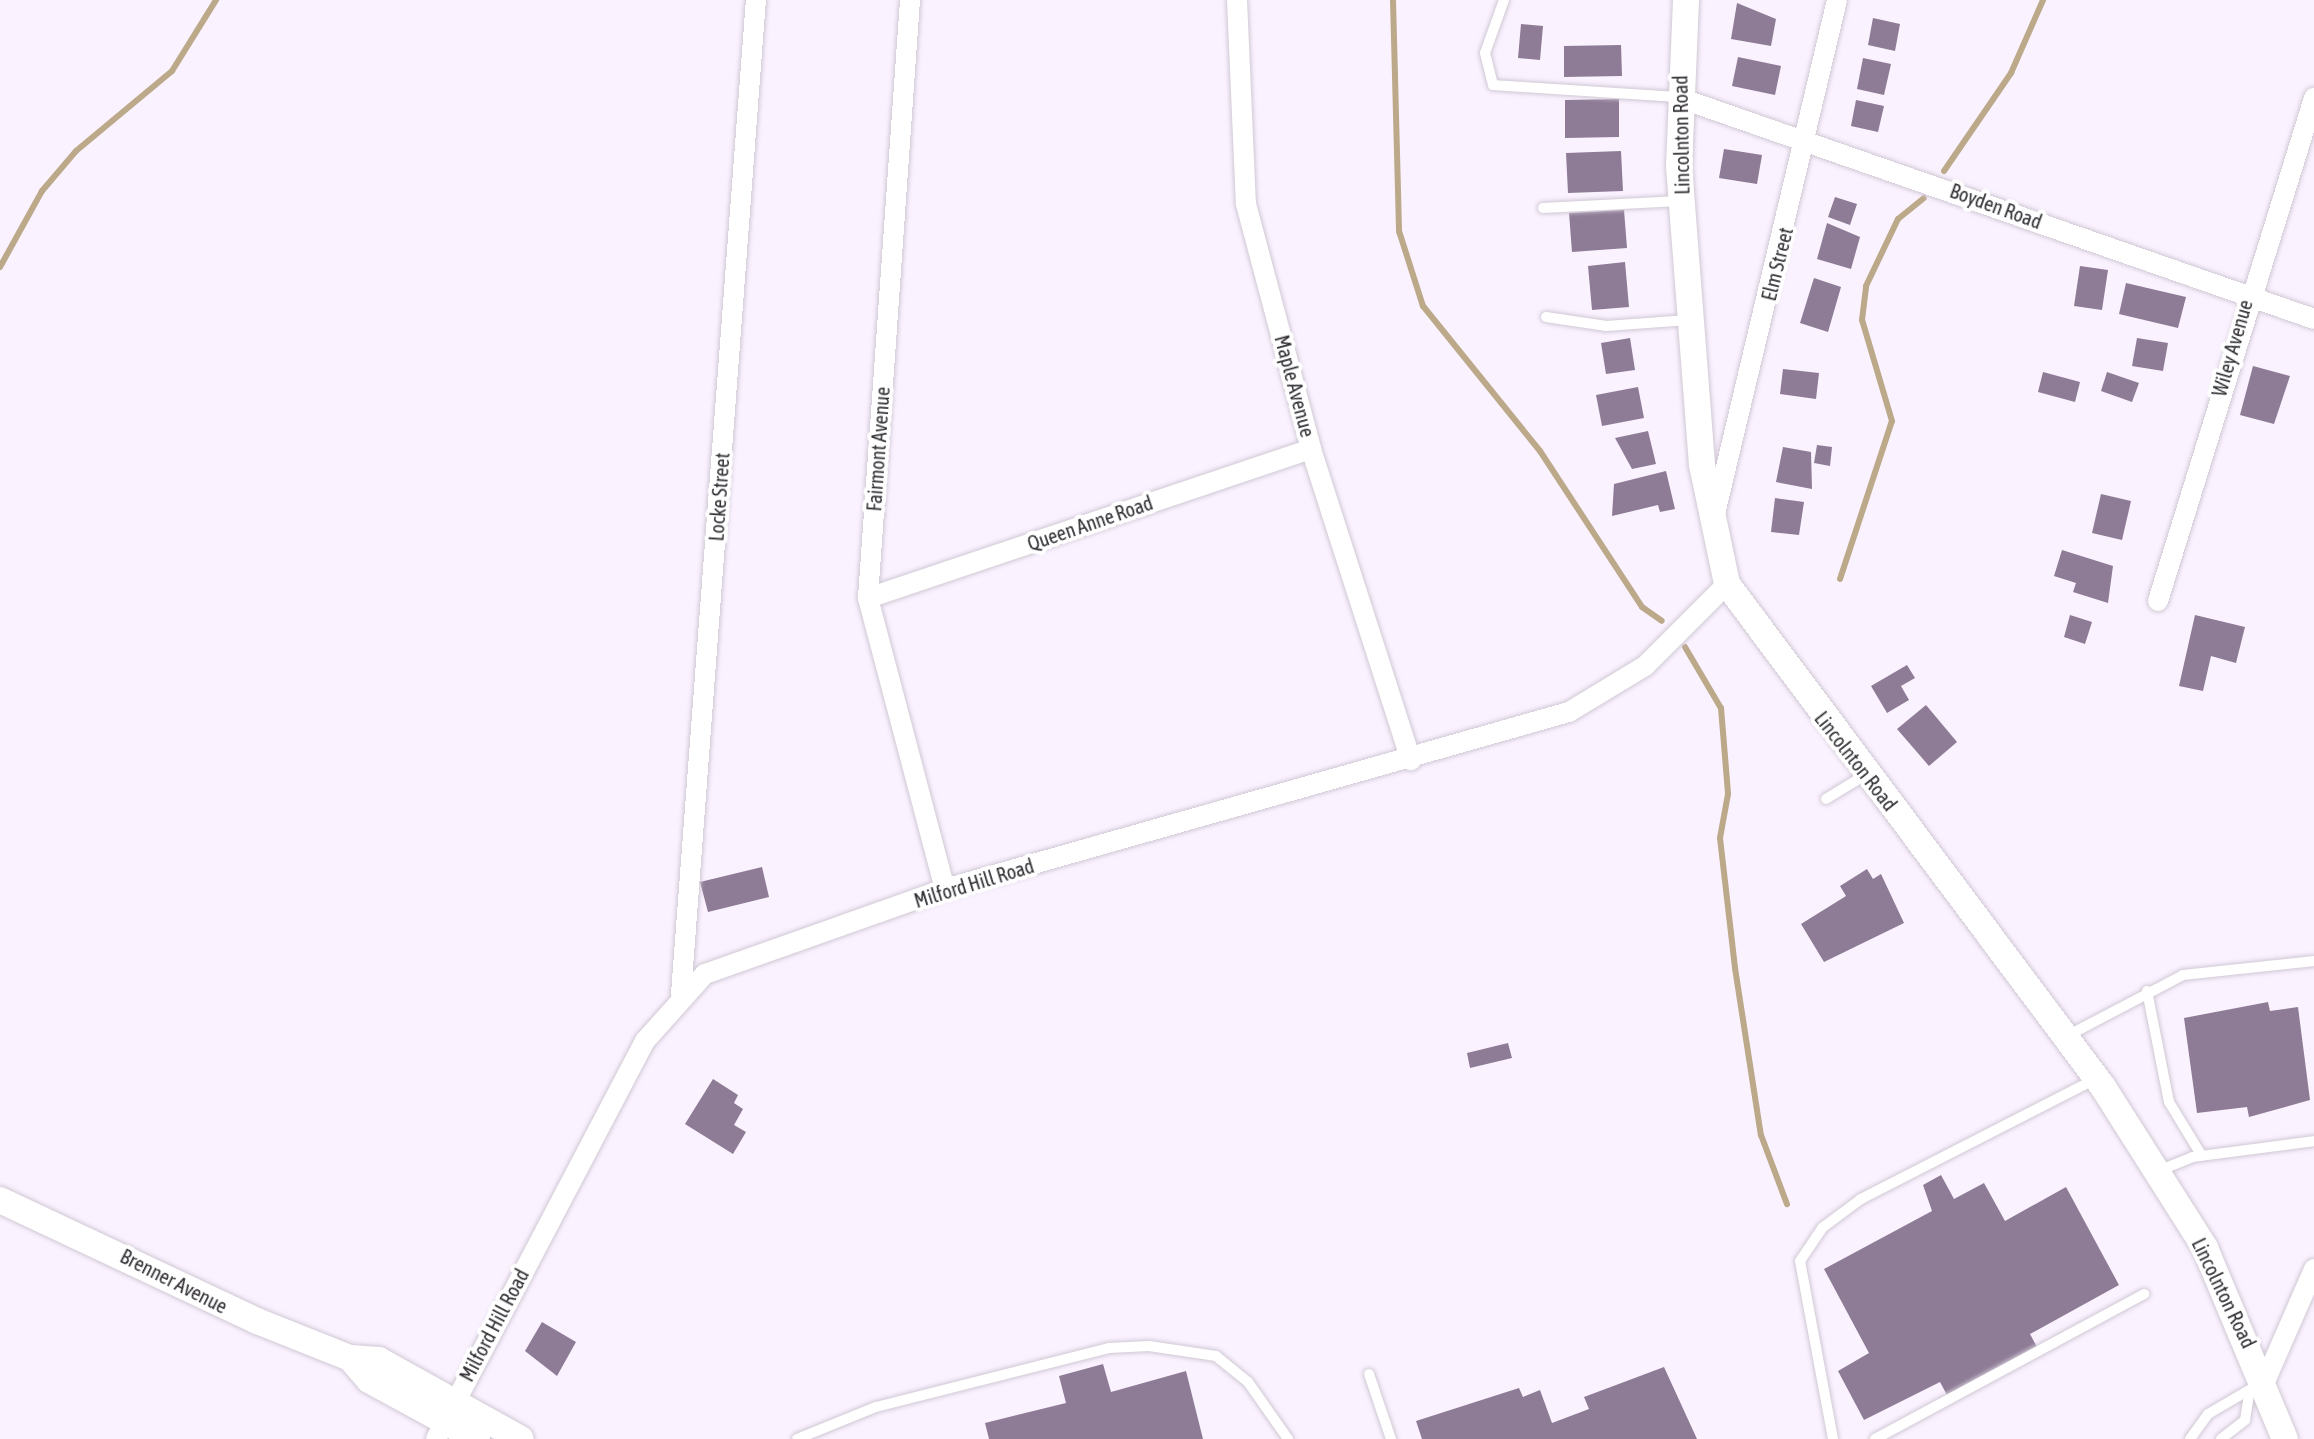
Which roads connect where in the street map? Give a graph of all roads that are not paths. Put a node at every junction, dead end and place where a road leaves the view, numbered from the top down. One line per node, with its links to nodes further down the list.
1 (756, 0): 27 (street, Locke Street)
2 (910, 0): 19 (street, Fairmont Avenue)
3 (1237, 0): 16 (street, Maple Avenue)
4 (1504, 0): 7 (lane)
5 (1686, 0): 7 (street, Lincolnton Road)
6 (1837, 0): 9 (street, Elm Street)
7 (1677, 97): 9 (street, Boyden Road); 10 (street, Lincolnton Road)
8 (2314, 98): 12 (street, Wiley Avenue)
9 (1808, 138): 12 (street, Boyden Road); 17 (street, Elm Street)
10 (1682, 201): 11 (lane); 15 (street, Lincolnton Road)
11 (1543, 208)
12 (2247, 297): 14 (street, Boyden Road); 20 (street, Wiley Avenue)
13 (1546, 317): 15 (lane)
14 (2314, 319)
15 (1691, 320): 17 (street, Lincolnton Road)
16 (1311, 449): 19 (street, Queen Anne Road); 21 (street, Maple Avenue)
17 (1712, 526): 18 (street, Lincolnton Road)
18 (1727, 584): 21 (street, Milford Hill Road); 22 (street, Lincolnton Road)
19 (868, 598): 24 (street, Fairmont Avenue)
20 (2158, 601)
21 (1411, 760): 24 (street, Milford Hill Road)
22 (1867, 774): 23 (lane); 28 (street, Lincolnton Road)
23 (1826, 799)
24 (945, 889): 27 (street, Milford Hill Road)
25 (2314, 961): 26 (lane)
26 (2147, 991): 28 (lane); 31 (lane)
27 (681, 994): 38 (street, Milford Hill Road)
28 (2065, 1037): 29 (street, Lincolnton Road)
29 (2097, 1078): 32 (street, Lincolnton Road); 44 (lane)
30 (2314, 1141): 31 (lane)
31 (2202, 1156): 32 (lane)
32 (2157, 1172): 37 (street, Lincolnton Road)
33 (0, 1200): 38 (street, Brenner Avenue)
34 (2314, 1269): 37 (street)
35 (2144, 1294): 45 (lane)
36 (1369, 1374): 43 (lane)
37 (2257, 1387): 46 (lane); 47 (lane); 48 (street, Lincolnton Road)
38 (445, 1420): 39 (street, Brenner Avenue); 40 (street, Brenner Avenue)
39 (477, 1439)
40 (521, 1439)
41 (797, 1439): 42 (lane)
42 (1288, 1439)
43 (1391, 1439)
44 (1833, 1439)
45 (1875, 1439)
46 (2190, 1439)
47 (2221, 1439)
48 (2285, 1439)

